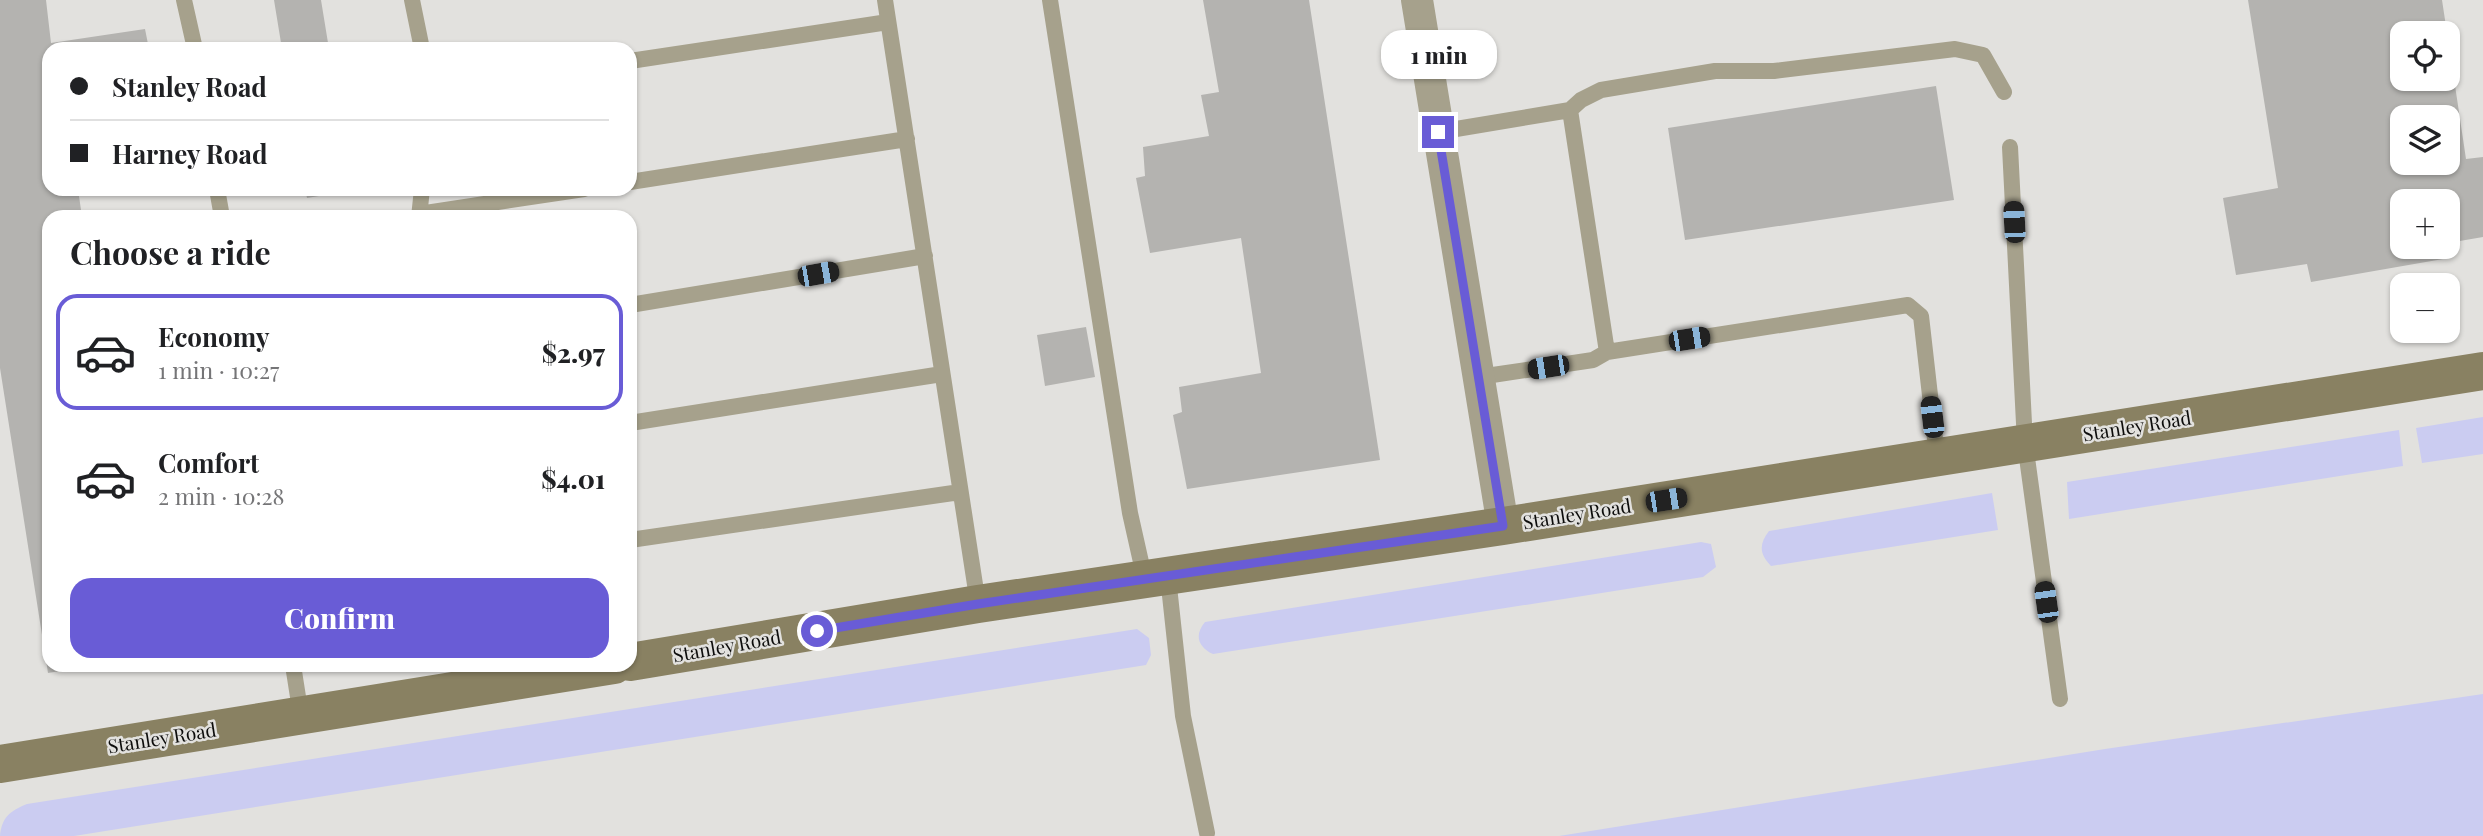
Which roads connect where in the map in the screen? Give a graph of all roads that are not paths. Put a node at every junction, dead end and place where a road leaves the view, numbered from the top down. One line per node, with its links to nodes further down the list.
1 (184, 0): 7 (lane)
2 (412, 0): 8 (lane)
3 (885, 0): 6 (lane)
4 (1050, 0): 30 (lane)
5 (1417, 0): 12 (street)
6 (888, 22): 9 (lane); 13 (lane)
7 (193, 42)
8 (421, 42)
9 (637, 60)
10 (2004, 92): 11 (lane)
11 (1570, 110): 12 (lane); 20 (lane)
12 (1438, 132): 23 (street)
13 (907, 139): 15 (lane); 18 (lane)
14 (2010, 147): 25 (lane)
15 (637, 181)
16 (540, 196): 17 (lane)
17 (455, 210)
18 (925, 256): 19 (lane); 22 (lane)
19 (637, 304)
20 (1607, 352): 23 (lane); 26 (lane)
21 (2483, 371): 25 (street, Stanley Road)
22 (942, 374): 24 (lane); 27 (lane)
23 (1479, 377): 28 (street)
24 (637, 421)
25 (2025, 443): 26 (street, Stanley Road); 36 (lane)
26 (1937, 457): 28 (street, Stanley Road)
27 (960, 492): 29 (lane); 31 (lane)
28 (1503, 526): 30 (street, Stanley Road)
29 (637, 539)
30 (1156, 578): 31 (street, Stanley Road); 39 (lane)
31 (978, 604): 32 (street, Stanley Road)
32 (637, 661)
33 (294, 672): 37 (lane)
34 (532, 672): 35 (street, Stanley Road)
35 (462, 678): 37 (street, Stanley Road)
36 (2060, 699)
37 (301, 716): 38 (street, Stanley Road)
38 (0, 764)
39 (1206, 833)

